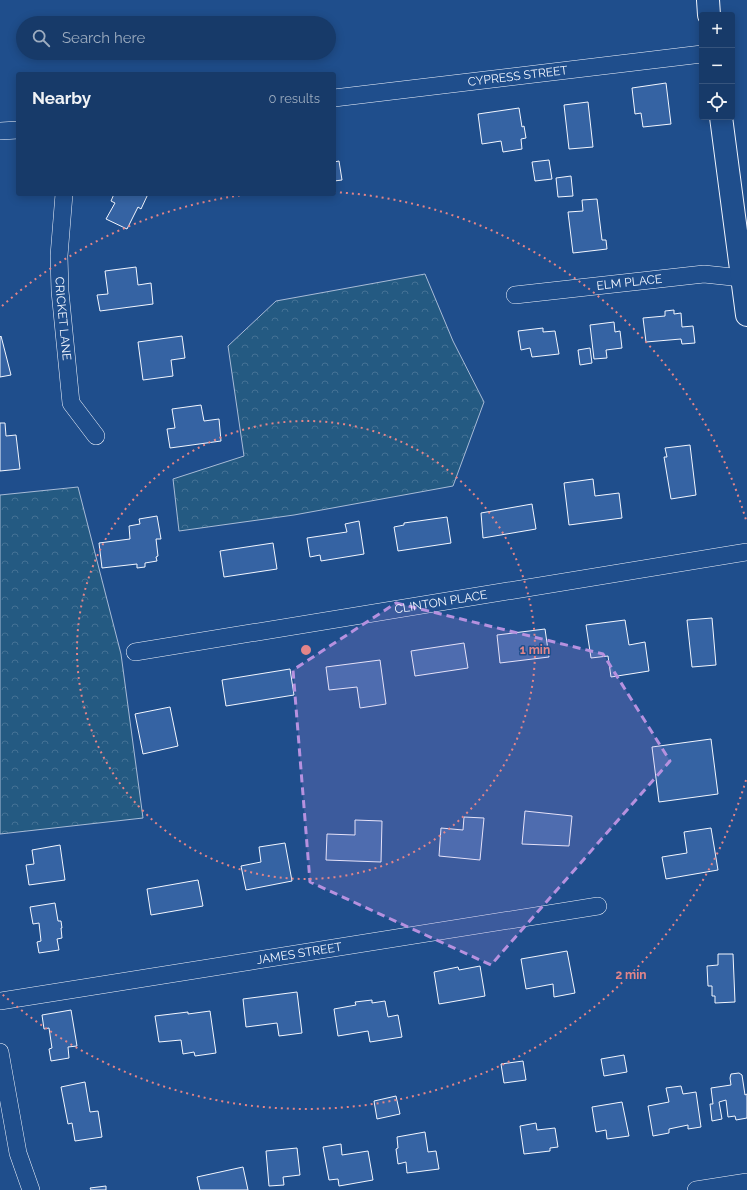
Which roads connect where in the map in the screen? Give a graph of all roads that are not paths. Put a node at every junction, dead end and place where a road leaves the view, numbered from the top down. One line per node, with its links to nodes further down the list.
1 (708, 0): 2 (main road)
2 (709, 12)
3 (699, 54): 4 (street, CYPRESS STREET)
4 (336, 98)
5 (721, 120): 9 (main road)
6 (16, 130): 7 (street)
7 (0, 131)
8 (64, 196): 12 (street, CRICKET LANE)
9 (742, 278): 10 (street, ELM PLACE); 11 (main road)
10 (515, 295)
11 (747, 315)
12 (96, 436)
13 (747, 552): 14 (street, CLINTON PLACE)
14 (135, 652)
15 (598, 906): 16 (street, JAMES STREET)
16 (0, 1001)
17 (0, 1052): 19 (street)
18 (747, 1182): 20 (street)
19 (31, 1190)
20 (696, 1190)

